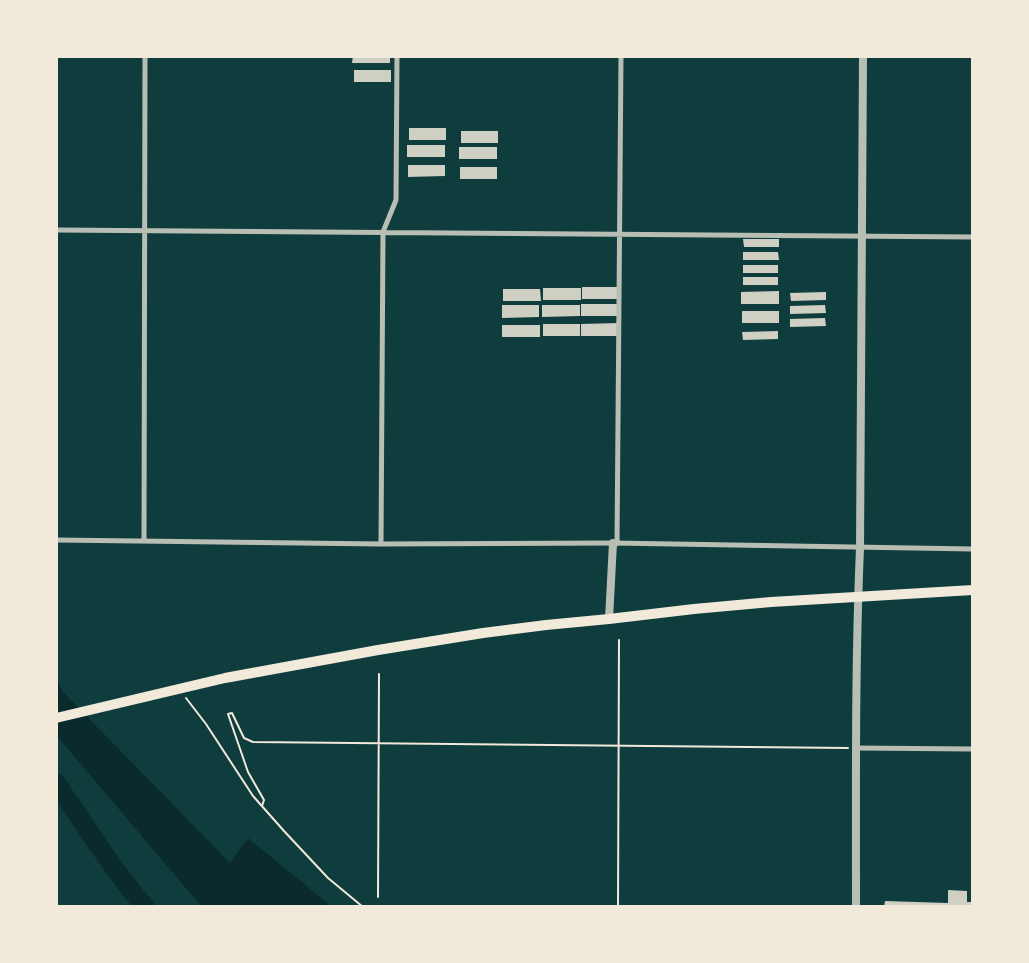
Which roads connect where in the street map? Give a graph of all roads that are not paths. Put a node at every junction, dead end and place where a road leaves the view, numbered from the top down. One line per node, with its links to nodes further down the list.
1 (145, 56): 6 (street)
2 (397, 56): 7 (street)
3 (621, 56): 8 (street)
4 (863, 56): 9 (street)
5 (56, 230): 6 (street)
6 (145, 231): 7 (street); 12 (street)
7 (383, 232): 8 (street); 13 (street)
8 (620, 234): 9 (street); 14 (street)
9 (862, 236): 10 (street); 15 (street)
10 (973, 236)
11 (56, 540): 12 (street)
12 (144, 540): 13 (street)
13 (381, 544): 14 (street)
14 (615, 544): 15 (street); 19 (street)
15 (860, 548): 16 (street); 18 (street)
16 (973, 549)
17 (973, 590): 18 (highway)
18 (858, 596): 19 (highway); 21 (street)
19 (609, 619): 20 (highway)
20 (56, 718)
21 (856, 748): 22 (street); 23 (street)
22 (973, 749)
23 (856, 907)

